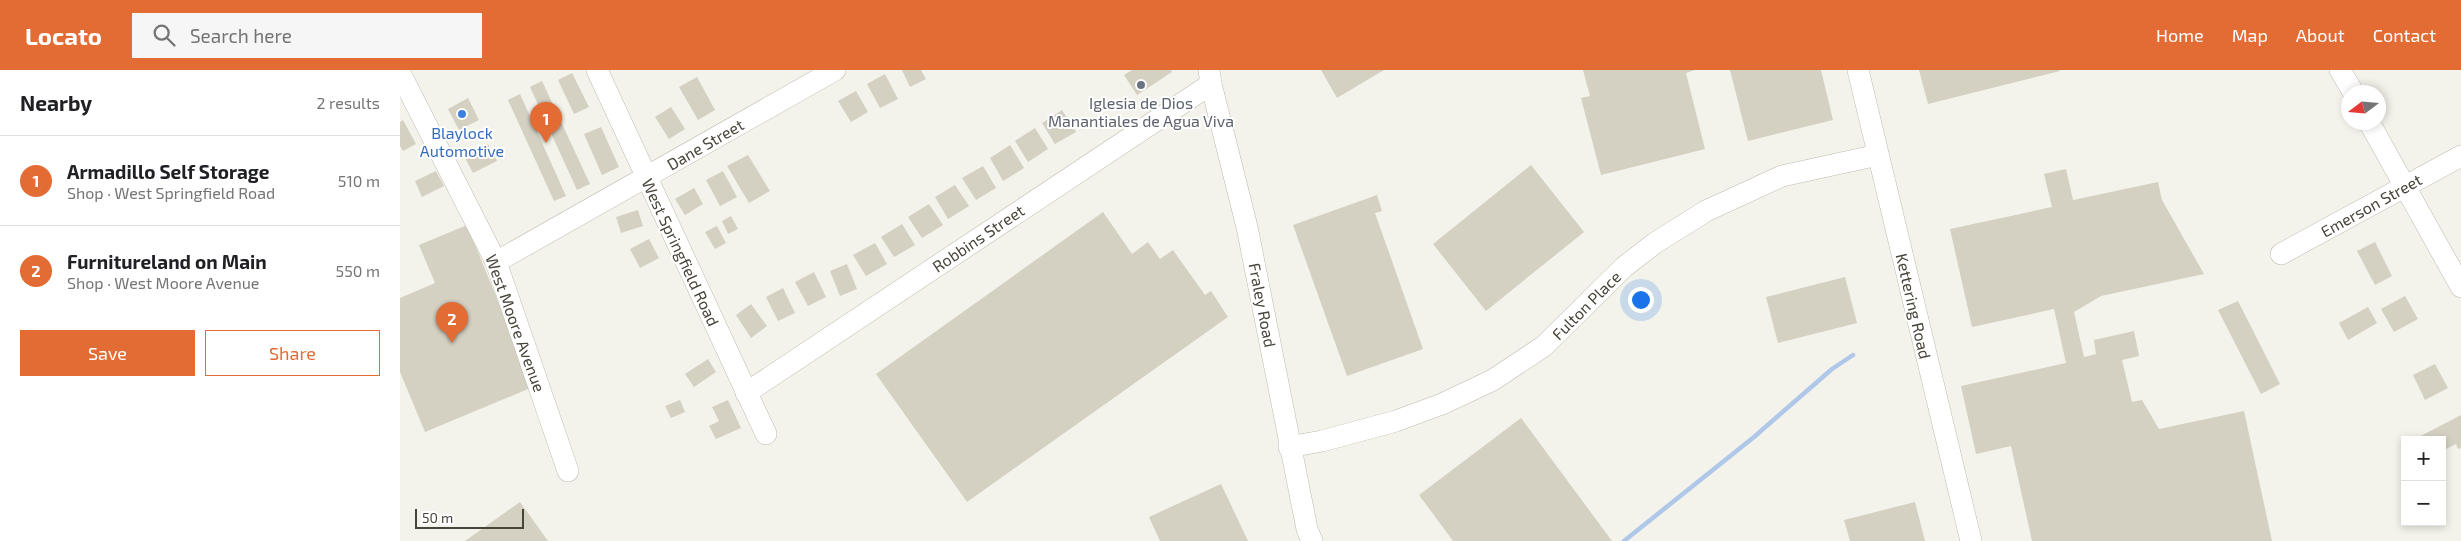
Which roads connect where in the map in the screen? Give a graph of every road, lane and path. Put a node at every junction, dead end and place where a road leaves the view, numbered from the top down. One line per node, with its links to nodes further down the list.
1 (596, 70): 11 (street, West Springfield Road)
2 (835, 70): 11 (street, Dane Street)
3 (1858, 70): 9 (street, Kettering Road)
4 (2340, 70): 7 (street)
5 (400, 73): 14 (street, West Moore Avenue)
6 (1210, 77): 16 (street, Robbins Street); 18 (street, Fraley Road)
7 (2349, 85)
8 (2374, 130): 12 (street)
9 (1878, 155): 18 (street, Fulton Place); 21 (street, Kettering Road)
10 (2461, 156): 12 (street, Emerson Street)
11 (646, 177): 14 (street, Dane Street); 16 (street, West Springfield Road)
12 (2405, 186): 13 (street, Emerson Street); 15 (street)
13 (2280, 254)
14 (496, 262): 19 (street, West Moore Avenue)
15 (2461, 287)
16 (746, 392): 17 (street, West Springfield Road)
17 (766, 434)
18 (1289, 447): 20 (street, Fraley Road)
19 (568, 471)
20 (1312, 541)
21 (1971, 541)

